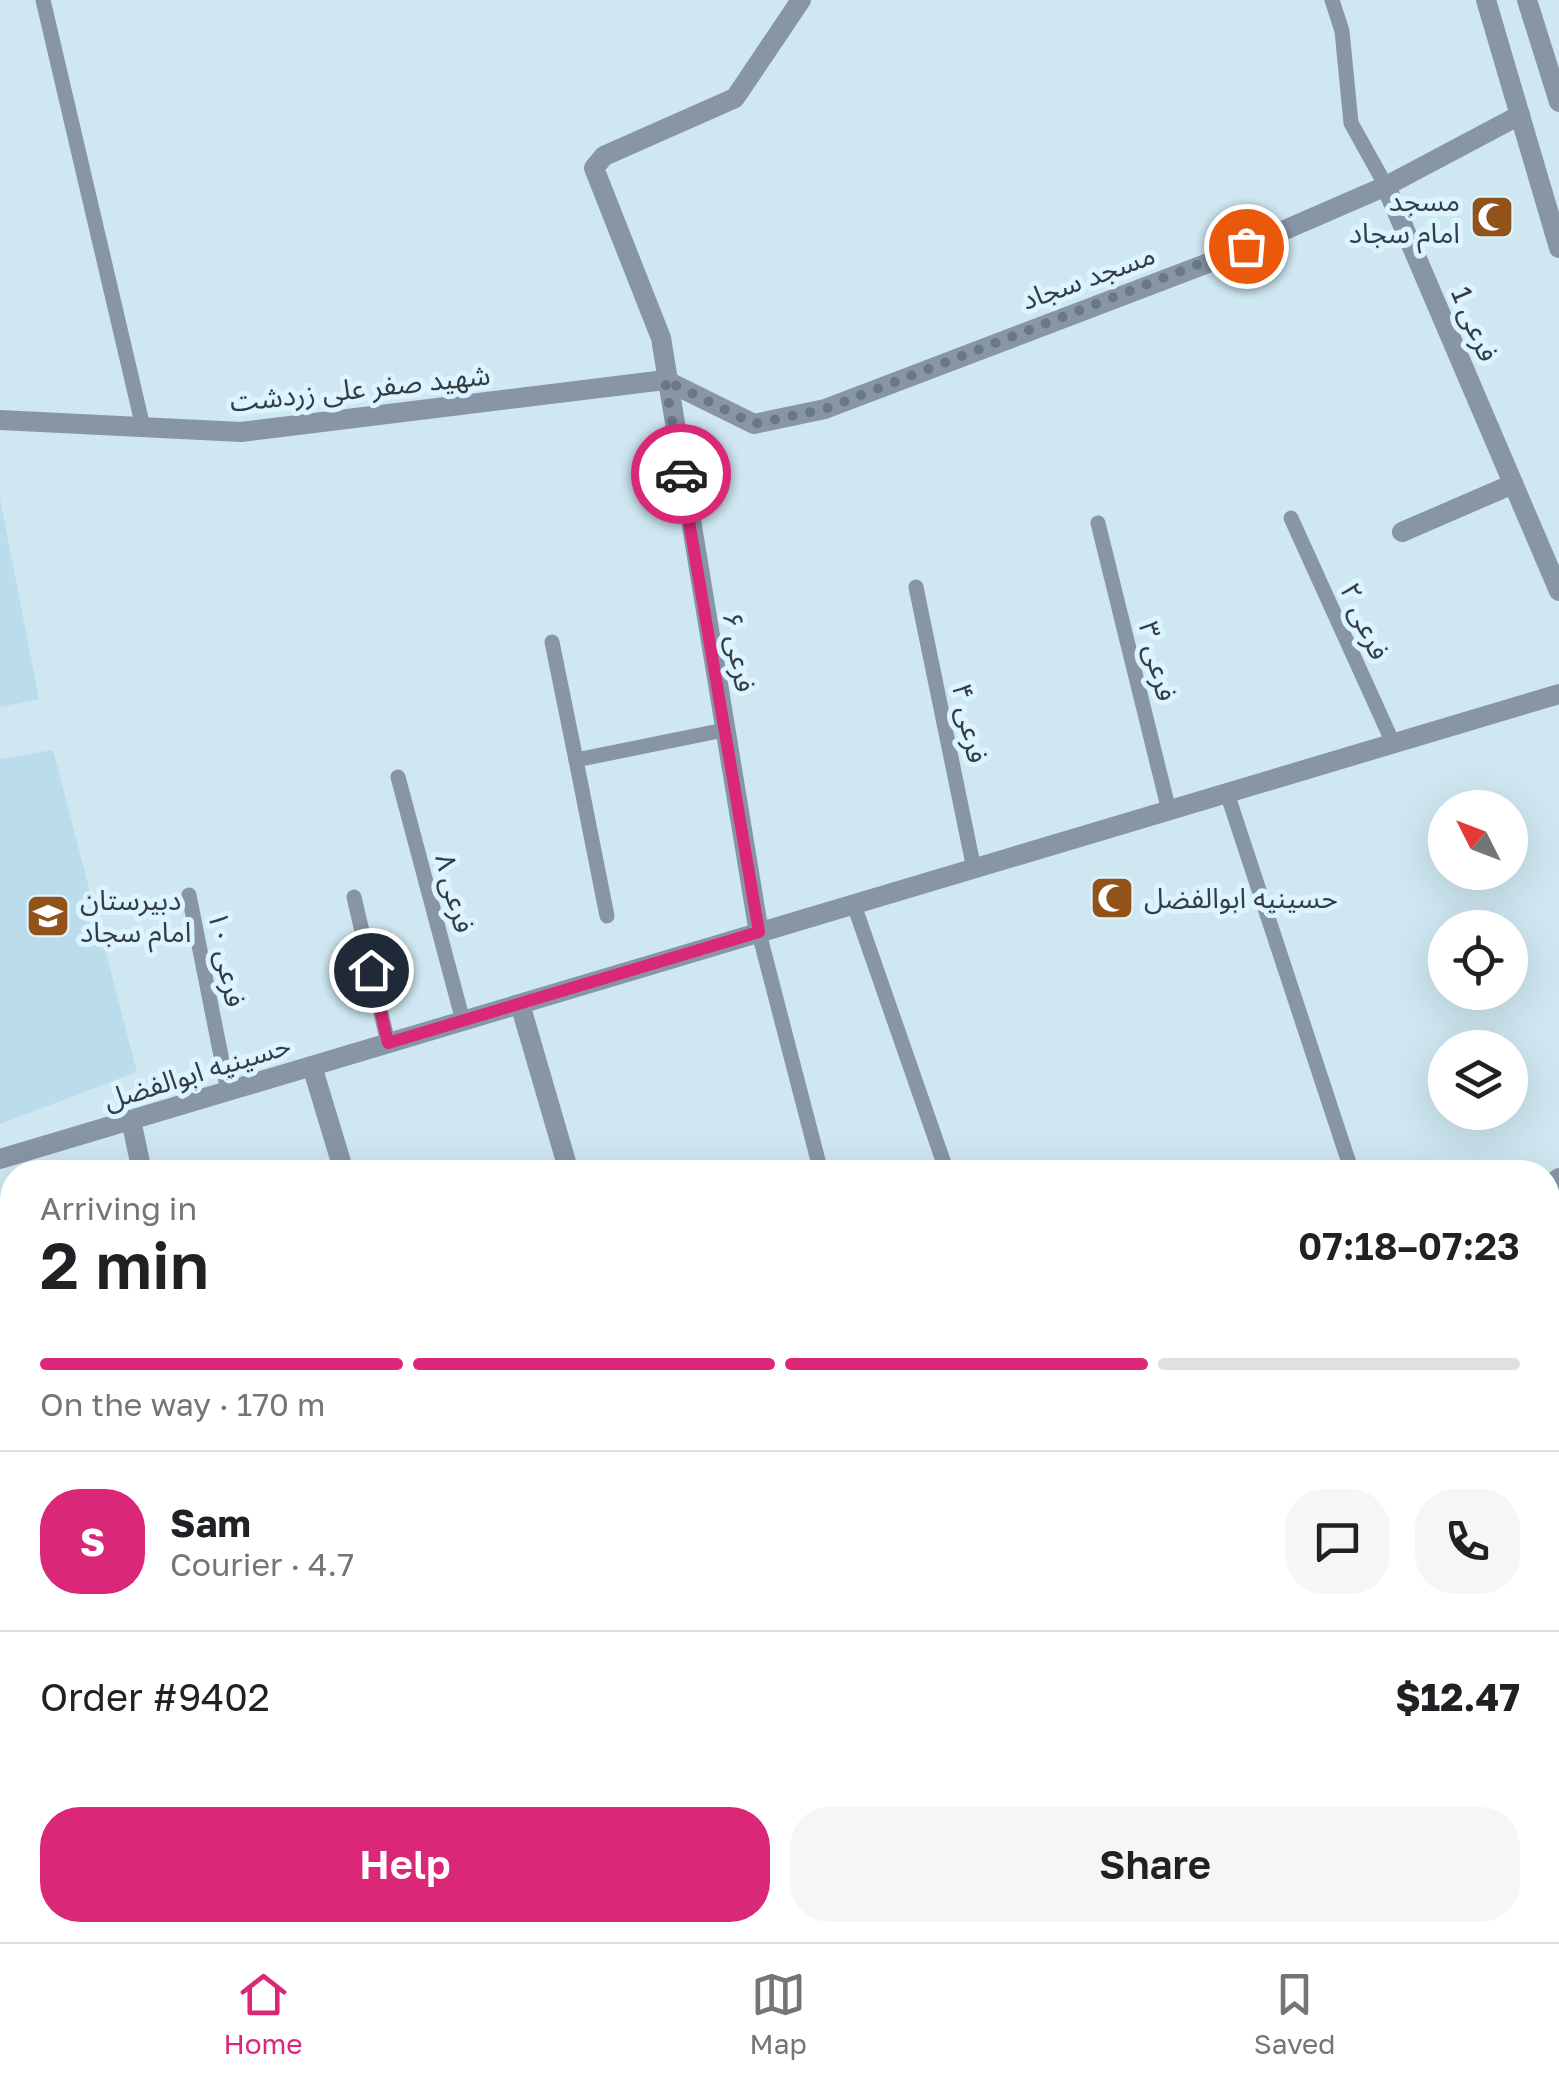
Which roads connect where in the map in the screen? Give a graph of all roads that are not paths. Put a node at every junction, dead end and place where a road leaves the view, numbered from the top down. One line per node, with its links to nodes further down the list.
1 (43, 0): 13 (lane)
2 (801, 0): 11 (street, فرعی ۶)
3 (1332, 0): 9 (lane)
4 (1486, 0): 8 (street)
5 (1527, 0): 6 (street)
6 (1555, 77): 7 (street)
7 (1559, 102)
8 (1520, 114): 9 (street, مسجد سجاد); 10 (street)
9 (1386, 186): 11 (street, مسجد سجاد); 14 (street, فرعی 1)
10 (1559, 248)
11 (665, 380): 13 (street, شهید صفر علی زردشت); 22 (street, فرعی ۶)
12 (0, 420): 13 (street, شهید صفر علی زردشت)
13 (142, 427)
14 (1513, 484): 17 (street); 19 (street, فرعی 1)
15 (1291, 518): 23 (lane, فرعی ۲)
16 (1098, 524): 27 (lane, فرعی ۳)
17 (1402, 532)
18 (916, 587): 28 (lane, فرعی ۴)
19 (1559, 591)
20 (552, 642): 24 (lane)
21 (1559, 694): 23 (street, حسینیه ابوالفضل)
22 (724, 730): 24 (lane); 33 (street, فرعی ۶)
23 (1393, 744): 26 (street, حسینیه ابوالفضل)
24 (576, 760): 32 (lane)
25 (398, 778): 35 (lane, فرعی ۸)
26 (1228, 793): 27 (street, حسینیه ابوالفضل); 46 (lane)
27 (1169, 810): 28 (street, حسینیه ابوالفضل)
28 (974, 868): 31 (street, حسینیه ابوالفضل)
29 (189, 895): 38 (lane, فرعی ۱۰)
30 (354, 897): 36 (lane)
31 (854, 904): 33 (street, حسینیه ابوالفضل); 45 (lane)
32 (607, 916)
33 (759, 932): 34 (street, حسینیه ابوالفضل); 44 (lane)
34 (520, 1004): 35 (street, حسینیه ابوالفضل); 43 (street)
35 (463, 1021): 36 (street, حسینیه ابوالفضل)
36 (388, 1043): 37 (street, حسینیه ابوالفضل)
37 (312, 1066): 38 (street, حسینیه ابوالفضل); 42 (street)
38 (228, 1091): 39 (street, حسینیه ابوالفضل)
39 (131, 1120): 40 (street, حسینیه ابوالفضل); 41 (street)
40 (0, 1160)
41 (139, 1160)
42 (340, 1160)
43 (566, 1160)
44 (818, 1160)
45 (944, 1160)
46 (1348, 1160)

